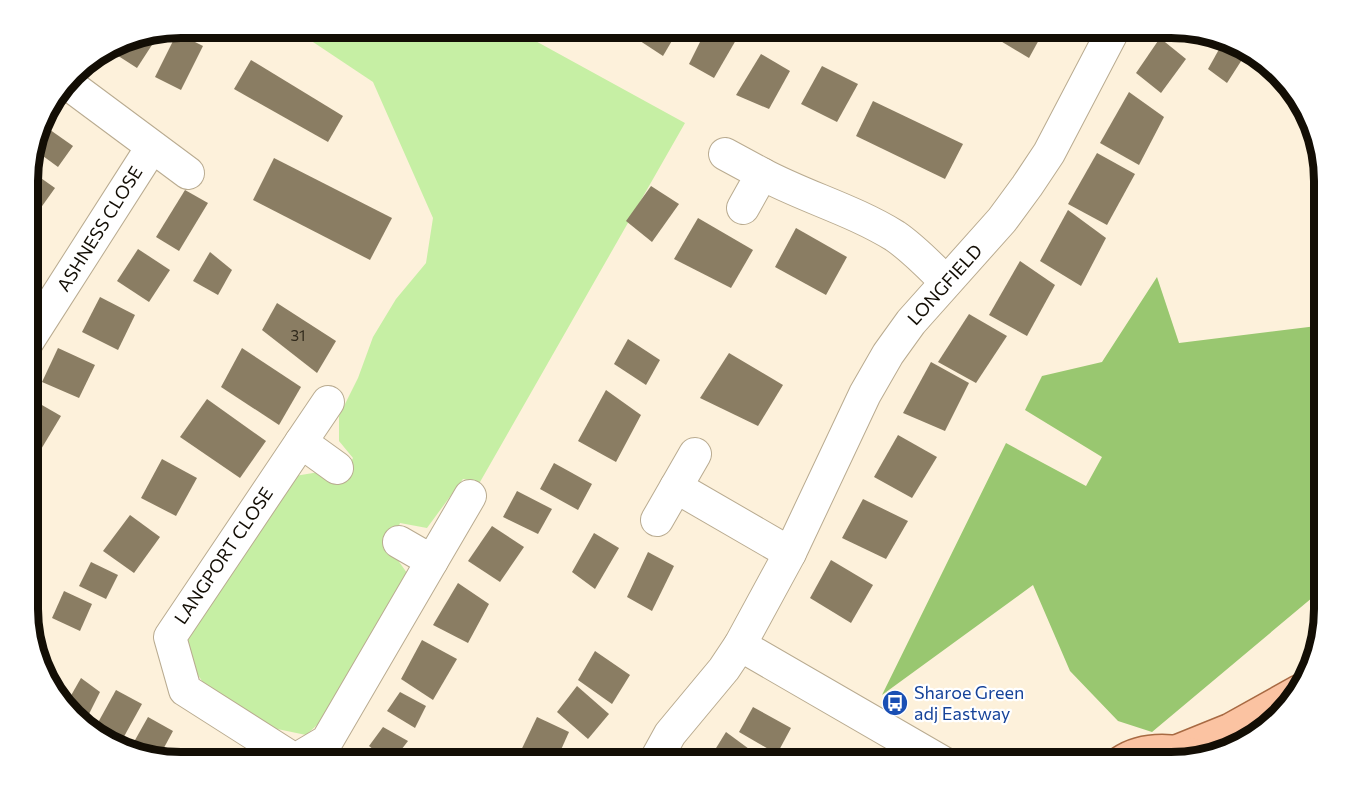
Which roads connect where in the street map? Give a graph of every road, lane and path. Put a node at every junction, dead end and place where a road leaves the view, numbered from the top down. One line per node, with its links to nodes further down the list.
1 (1109, 38): 8 (street, LONGFIELD)
2 (75, 89): 3 (street, ASHNESS CLOSE)
3 (152, 147): 5 (street, ASHNESS CLOSE); 9 (street, ASHNESS CLOSE)
4 (725, 154): 6 (street)
5 (188, 173)
6 (762, 174): 7 (street); 8 (street)
7 (743, 208)
8 (946, 282): 18 (street, LONGFIELD)
9 (38, 325)
10 (328, 402): 11 (street, LANGPORT CLOSE)
11 (301, 442): 13 (street); 23 (street, LANGPORT CLOSE)
12 (695, 454): 14 (street)
13 (337, 468)
14 (676, 487): 16 (street); 18 (street)
15 (470, 496): 19 (street, LANGPORT CLOSE)
16 (657, 520)
17 (399, 542): 19 (street)
18 (790, 553): 20 (street, LONGFIELD)
19 (432, 561): 24 (street, LANGPORT CLOSE)
20 (740, 645): 25 (street, LONGFIELD); 26 (street)
21 (1280, 702): 22 (main road)
22 (1195, 750)
23 (279, 752)
24 (310, 752)
25 (660, 752)
26 (925, 752)
27 (1148, 752): 28 (main road)
28 (1164, 752)

